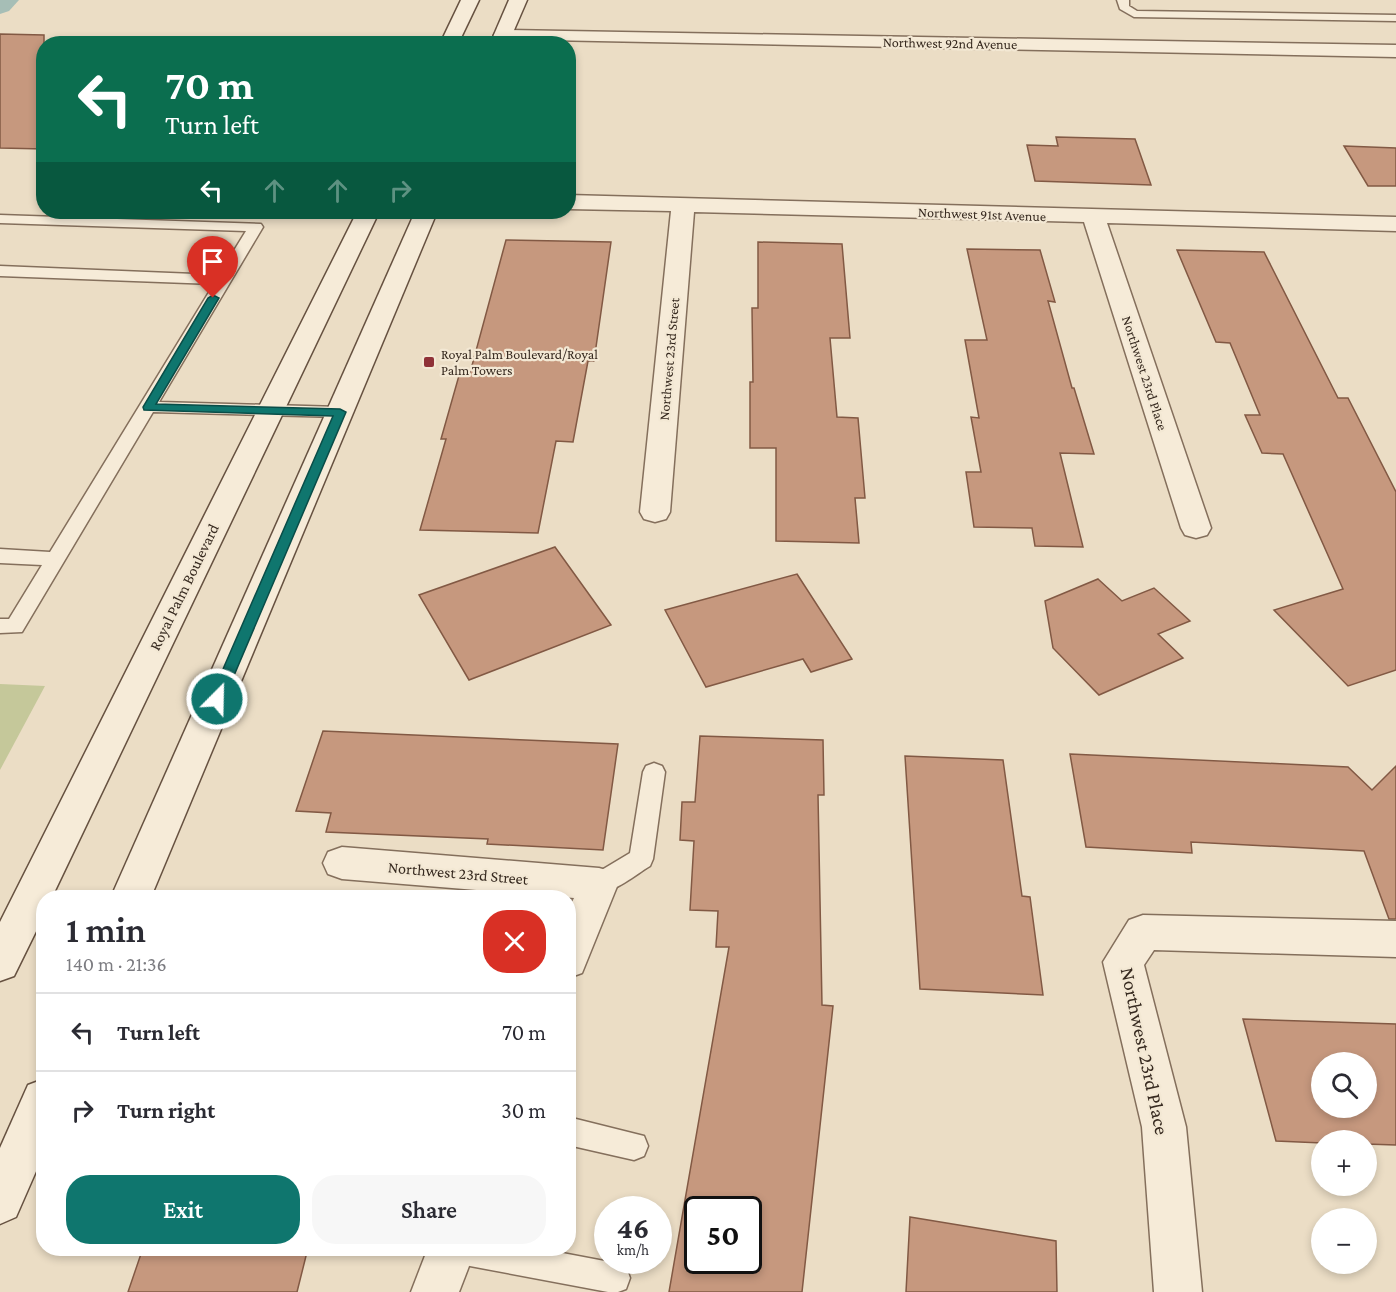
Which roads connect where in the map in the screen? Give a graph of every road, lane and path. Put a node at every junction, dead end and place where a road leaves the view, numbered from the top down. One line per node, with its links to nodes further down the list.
1 (470, 0): 5 (street)
2 (518, 0): 6 (street)
3 (1123, 0): 4 (lane)
4 (1396, 18)
5 (453, 36)
6 (502, 36)
7 (576, 40): 8 (street, Northwest 92nd Avenue)
8 (1396, 51)
9 (576, 202): 10 (street, Northwest 91st Avenue)
10 (683, 206): 11 (street, Northwest 91st Avenue); 21 (street, Northwest 23rd Street)
11 (1094, 218): 15 (street, Northwest 91st Avenue); 22 (street, Northwest 23rd Place)
12 (0, 219): 17 (lane)
13 (365, 219): 19 (street, Royal Palm Boulevard)
14 (423, 219): 20 (street)
15 (1396, 224)
16 (0, 271): 17 (lane)
17 (224, 280): 18 (lane)
18 (148, 407): 19 (lane); 24 (lane)
19 (271, 411): 20 (lane); 32 (street, Royal Palm Boulevard)
20 (340, 412): 29 (street)
21 (655, 512)
22 (1196, 528)
23 (0, 556): 24 (lane)
24 (56, 559): 25 (lane)
25 (0, 626)
26 (654, 772): 28 (lane)
27 (342, 863): 28 (street, Northwest 23rd Street)
28 (599, 884): 31 (street)
29 (134, 890)
30 (1382, 939): 41 (street, Northwest 23rd Place)
31 (576, 940)
32 (0, 963)
33 (36, 1118): 36 (street)
34 (576, 1133): 35 (lane)
35 (634, 1146)
36 (0, 1201)
37 (450, 1256): 40 (street)
38 (496, 1256): 39 (lane)
39 (615, 1278)
40 (435, 1292)
41 (1178, 1292)

